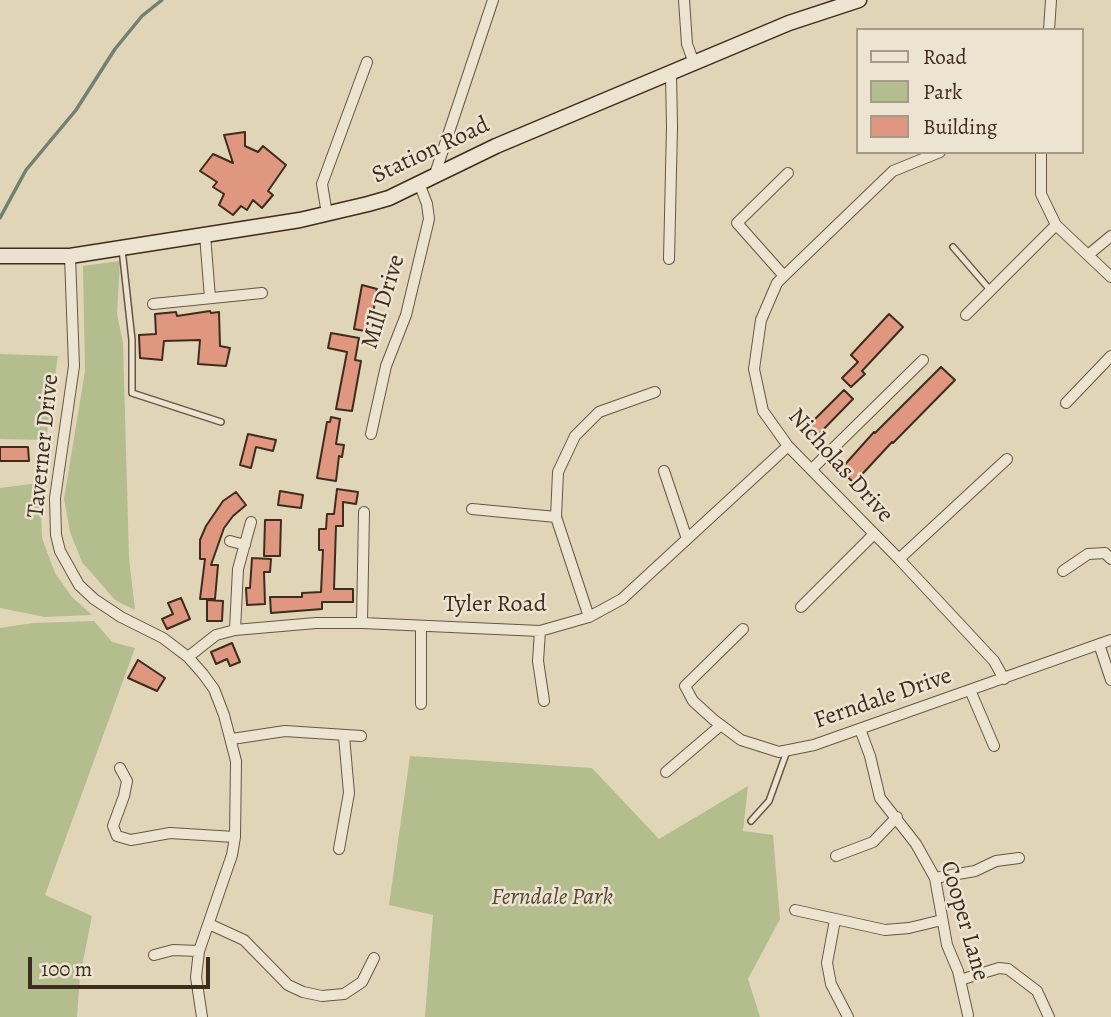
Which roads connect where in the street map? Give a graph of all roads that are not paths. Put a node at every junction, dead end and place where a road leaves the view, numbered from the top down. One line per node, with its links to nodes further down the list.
1 (494, 0): 12 (street)
2 (684, 0): 7 (street)
3 (859, 0): 7 (street, Station Road)
4 (1051, 0): 5 (street)
5 (1049, 28)
6 (368, 62): 14 (street)
7 (694, 63): 8 (street, Station Road)
8 (671, 73): 12 (street, Station Road); 23 (street)
9 (935, 154): 24 (street, Nicholas Drive)
10 (1041, 154): 15 (street)
11 (788, 173): 24 (street)
12 (435, 174): 13 (street, Station Road)
13 (419, 183): 14 (street, Station Road); 36 (street, Mill Drive)
14 (327, 214): 16 (street, Station Road)
15 (1056, 225): 20 (street); 26 (street)
16 (205, 235): 19 (street, Station Road); 28 (street)
17 (1111, 236): 20 (street)
18 (953, 247): 26 (lane)
19 (122, 249): 22 (street, Station Road); 35 (lane)
20 (1088, 255): 25 (street)
21 (0, 256): 22 (street, Station Road)
22 (70, 256): 61 (street, Taverner Drive)
23 (669, 259)
24 (784, 276): 37 (street, Nicholas Drive)
25 (1111, 277)
26 (991, 291): 30 (street)
27 (262, 293): 28 (street)
28 (210, 298): 29 (street)
29 (153, 304)
30 (966, 315)
31 (1111, 356): 34 (street)
32 (923, 360): 39 (street)
33 (655, 392): 43 (street)
34 (1066, 403)
35 (221, 422)
36 (371, 435)
37 (788, 446): 39 (street, Nicholas Drive); 46 (street, Tyler Road)
38 (1007, 458): 49 (street)
39 (812, 469): 45 (street, Nicholas Drive)
40 (664, 471): 46 (street)
41 (472, 509): 43 (street)
42 (364, 512): 54 (street)
43 (556, 517): 53 (street)
44 (251, 522): 48 (street)
45 (873, 535): 49 (street, Nicholas Drive); 52 (street)
46 (687, 539): 53 (street, Tyler Road)
47 (230, 541): 48 (street)
48 (245, 545): 57 (street)
49 (899, 559): 62 (street, Nicholas Drive)
50 (1111, 559): 51 (street)
51 (1063, 571)
52 (801, 607)
53 (589, 617): 58 (street, Tyler Road)
54 (362, 623): 55 (street, Tyler Road); 57 (street, Tyler Road)
55 (421, 626): 58 (street, Tyler Road); 66 (street)
56 (743, 629): 67 (street, Ferndale Drive)
57 (235, 630): 61 (street, Tyler Road)
58 (540, 631): 65 (street)
59 (1111, 640): 60 (street, Ferndale Drive)
60 (1099, 644): 62 (street, Ferndale Drive); 63 (street)
61 (188, 657): 71 (street, Taverner Drive)
62 (1004, 679): 64 (street, Ferndale Drive)
63 (1111, 680)
64 (970, 690): 68 (street, Ferndale Drive); 72 (street)
65 (544, 701)
66 (421, 704)
67 (720, 725): 73 (street, Ferndale Drive); 75 (street)
68 (860, 729): 73 (street, Ferndale Drive); 76 (street, Cooper Lane)
69 (344, 736): 70 (street); 71 (street); 79 (street)
70 (361, 736)
71 (232, 739): 78 (street, Taverner Drive)
72 (994, 746)
73 (787, 751): 77 (lane)
74 (120, 768): 78 (street)
75 (666, 772)
76 (897, 817): 80 (street); 82 (street, Cooper Lane)
77 (751, 821)
78 (235, 837): 86 (street, Taverner Drive)
79 (339, 849)
80 (836, 856)
81 (1019, 858): 82 (street)
82 (935, 878): 85 (street, Cooper Lane)
83 (795, 910): 84 (street)
84 (835, 920): 85 (street); 93 (street)
85 (942, 920): 90 (street, Cooper Lane)
86 (209, 924): 87 (street, Taverner Drive); 89 (street)
87 (199, 951): 88 (street); 92 (street, Taverner Drive)
88 (154, 955)
89 (374, 958)
90 (960, 980): 91 (street, Cooper Lane); 94 (street)
91 (968, 1015)
92 (202, 1017)
93 (848, 1017)
94 (1049, 1017)

